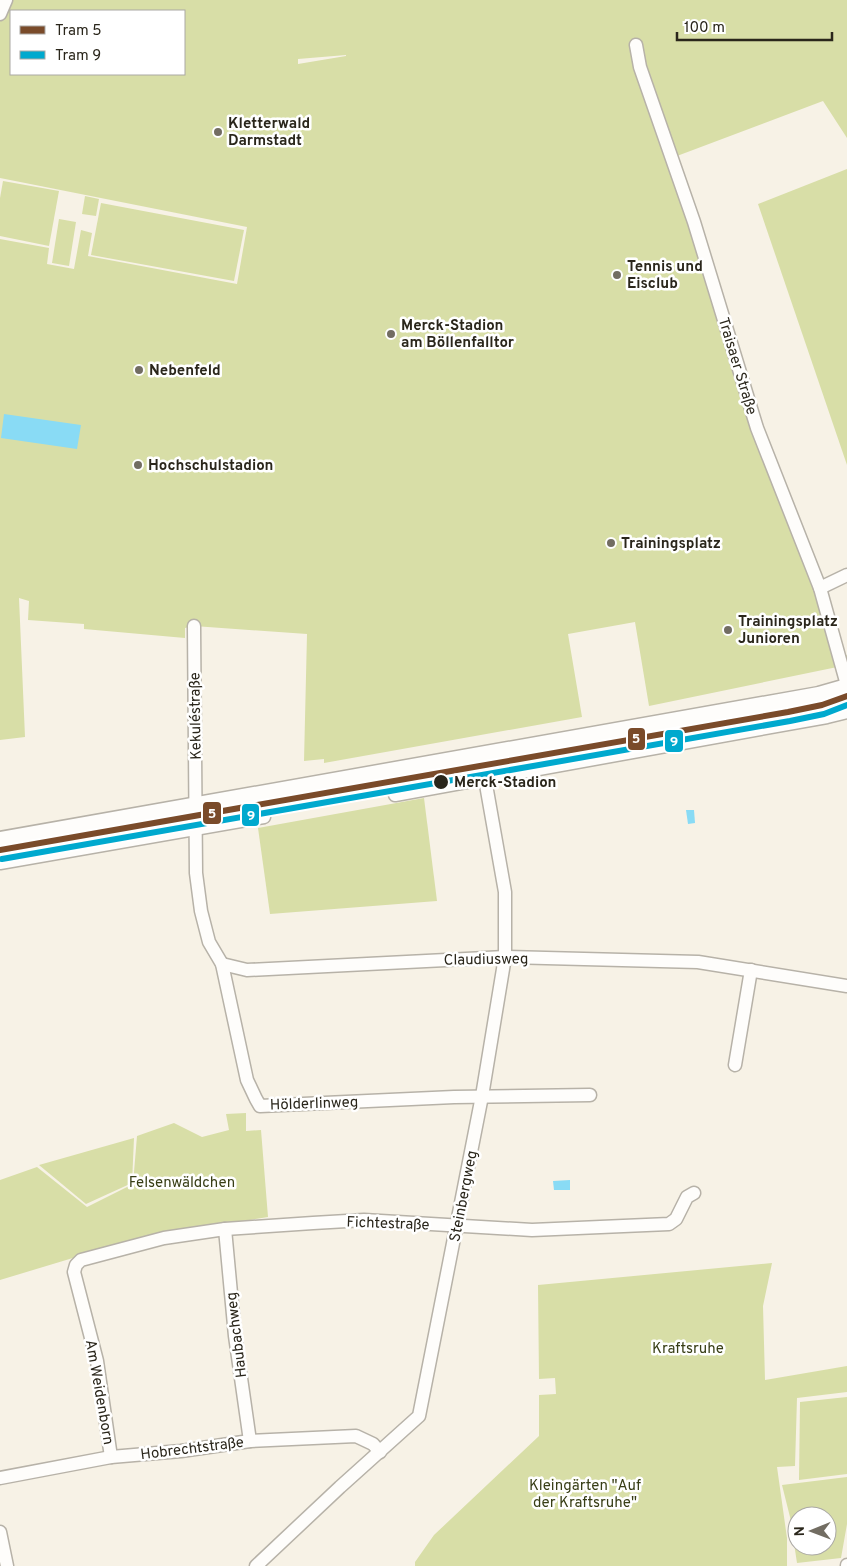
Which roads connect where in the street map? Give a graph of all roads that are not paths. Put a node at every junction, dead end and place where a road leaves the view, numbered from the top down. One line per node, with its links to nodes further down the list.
1 (6, 0): 2 (street)
2 (0, 14)
3 (636, 45): 5 (street, Traisaer Straße)
4 (847, 575): 5 (street)
5 (820, 588): 7 (street, Traisaer Straße)
6 (194, 626): 12 (street, Kekuléstraße)
7 (847, 686): 9 (main road)
8 (847, 712): 10 (street)
9 (482, 755): 10 (street, Steinbergweg); 12 (main road)
10 (485, 779): 11 (street); 17 (street, Steinbergweg)
11 (395, 795)
12 (196, 805): 14 (street, Hölderlinweg); 15 (main road)
13 (264, 817): 14 (street)
14 (196, 828): 16 (street); 18 (street, Hölderlinweg)
15 (0, 840)
16 (0, 863)
17 (505, 957): 18 (street, Claudiusweg); 19 (street, Claudiusweg); 22 (street, Steinbergweg)
18 (222, 964): 22 (street, Hölderlinweg)
19 (751, 970): 20 (street, Claudiusweg); 21 (street)
20 (847, 986)
21 (735, 1065)
22 (482, 1096): 23 (street, Hölderlinweg); 25 (street, Steinbergweg)
23 (590, 1096)
24 (694, 1193): 25 (street, Fichtestraße)
25 (458, 1226): 26 (street, Fichtestraße); 29 (street, Steinbergweg)
26 (225, 1229): 27 (street, Fichtestraße); 28 (street, Haubachweg)
27 (74, 1269): 30 (street, Am Weidenborn)
28 (250, 1441): 29 (street, Hobrechtstraße); 30 (street, Hobrechtstraße)
29 (380, 1452): 34 (street, Steinbergweg)
30 (111, 1457): 31 (street, Hobrechtstraße)
31 (0, 1478)
32 (0, 1532): 33 (street)
33 (7, 1566)
34 (256, 1566)

